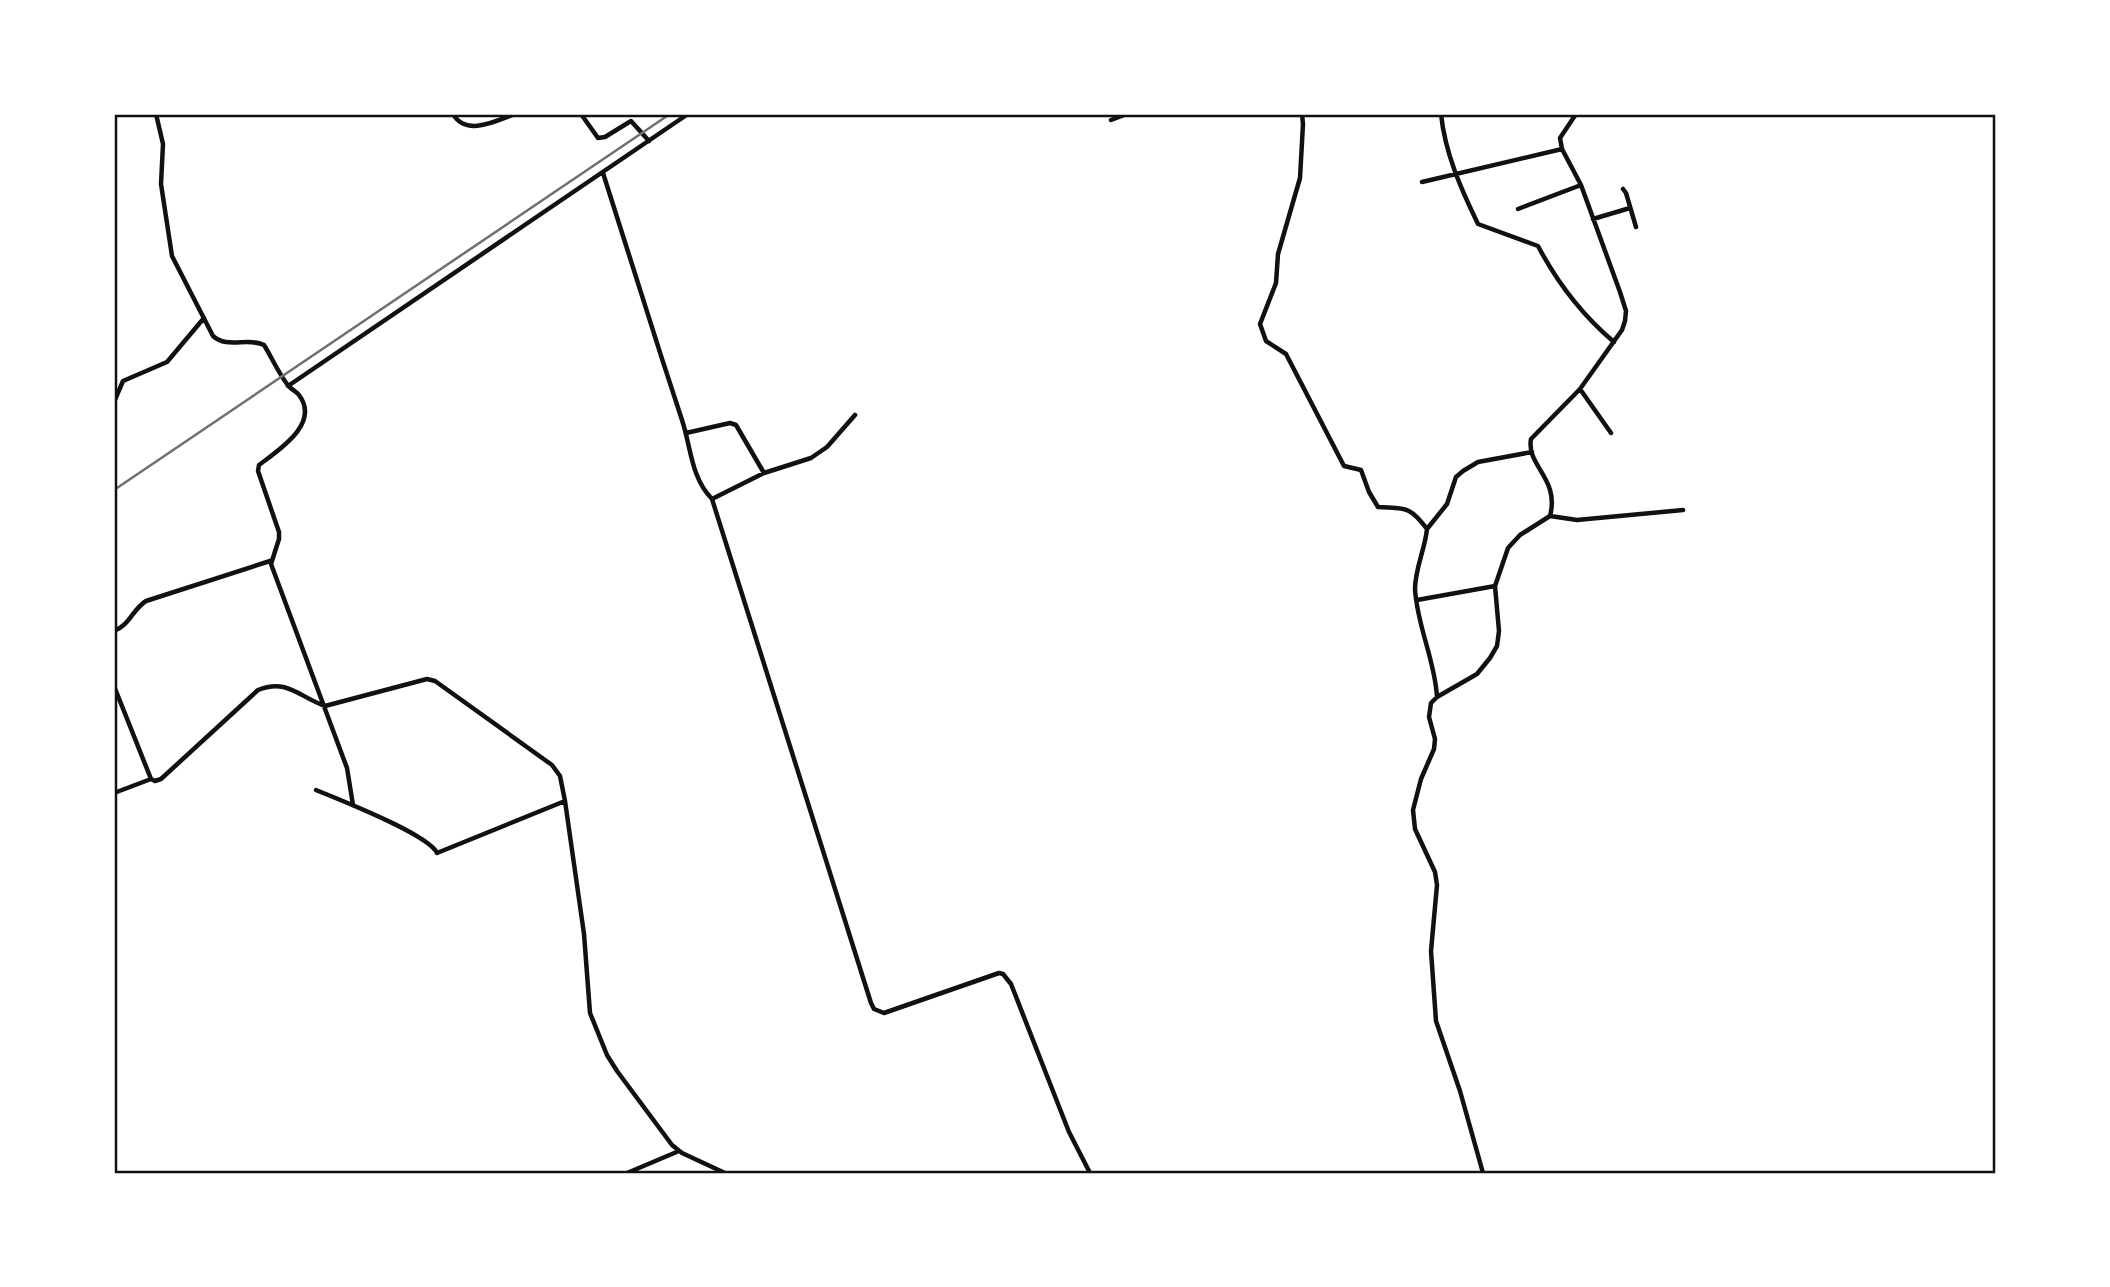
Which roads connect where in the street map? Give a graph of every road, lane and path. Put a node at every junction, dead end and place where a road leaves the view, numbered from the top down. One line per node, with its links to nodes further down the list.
1 (156, 114): 22 (street)
2 (453, 114): 3 (street)
3 (514, 114)
4 (581, 114): 11 (street)
5 (688, 114): 11 (street)
6 (1127, 114): 10 (street)
7 (1302, 114): 35 (street)
8 (1441, 114): 14 (street)
9 (1576, 114): 12 (street)
10 (1111, 120)
11 (649, 141): 13 (street)
12 (1562, 149): 14 (street); 16 (street)
13 (603, 173): 24 (street); 28 (street)
14 (1455, 174): 15 (street); 23 (street)
15 (1422, 182)
16 (1581, 185): 18 (street); 20 (street)
17 (1623, 189): 19 (street)
18 (1518, 208)
19 (1630, 208): 20 (street); 21 (street)
20 (1593, 219): 23 (street)
21 (1636, 227)
22 (204, 318): 24 (street); 26 (street)
23 (1614, 342): 25 (street)
24 (288, 386): 36 (street)
25 (1580, 389): 29 (street); 30 (street)
26 (114, 402)
27 (855, 415): 31 (street)
28 (686, 433): 31 (street); 32 (street)
29 (1611, 433)
30 (1532, 452): 34 (street); 35 (street)
31 (764, 473): 32 (street)
32 (712, 499): 51 (street)
33 (1683, 510): 34 (street)
34 (1550, 516): 37 (street)
35 (1427, 529): 38 (street)
36 (270, 561): 39 (street); 42 (street)
37 (1495, 586): 38 (street); 41 (street)
38 (1417, 600): 41 (street)
39 (114, 631)
40 (114, 686): 43 (street)
41 (1437, 697): 52 (street)
42 (325, 706): 43 (street); 46 (street); 47 (street)
43 (151, 779): 45 (street)
44 (316, 790): 47 (street)
45 (114, 793)
46 (565, 801): 47 (street); 48 (street)
47 (353, 805)
48 (679, 1150): 49 (street); 50 (street)
49 (627, 1173)
50 (725, 1173)
51 (1090, 1173)
52 (1483, 1173)

